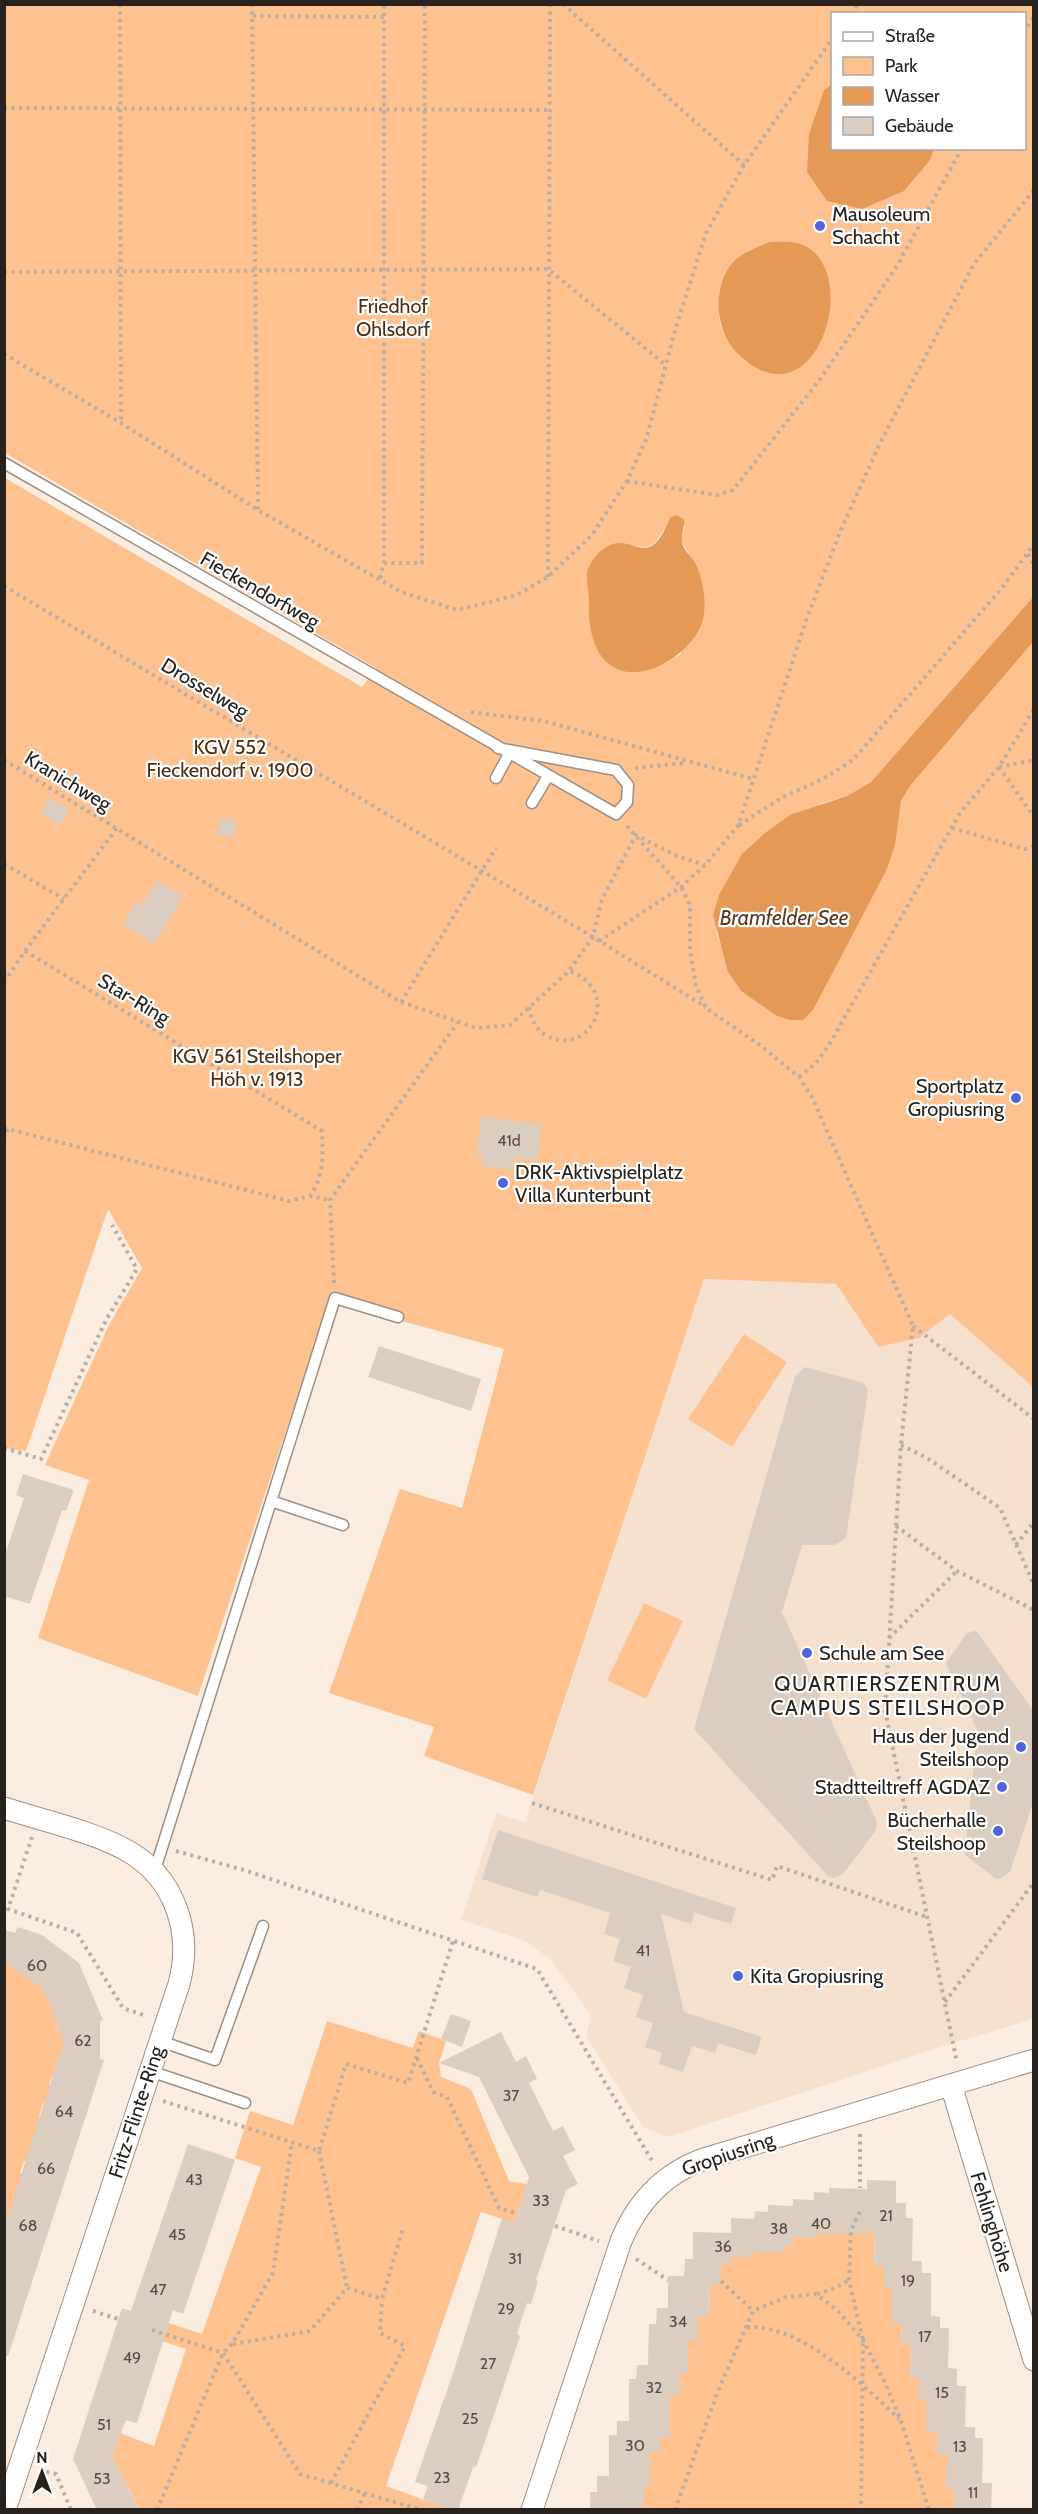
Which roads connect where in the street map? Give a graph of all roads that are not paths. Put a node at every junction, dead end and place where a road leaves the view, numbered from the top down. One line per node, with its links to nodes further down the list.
1 (4, 463): 2 (lane, Fieckendorfweg)
2 (498, 748): 3 (lane, Fieckendorfweg); 4 (lane, Fieckendorfweg)
3 (509, 754): 4 (lane, Fieckendorfweg); 5 (lane)
4 (548, 776): 6 (lane)
5 (496, 778)
6 (532, 803)
7 (398, 1317): 8 (lane)
8 (271, 1500): 9 (lane); 11 (lane)
9 (343, 1525)
10 (4, 1808): 11 (street, Fritz-Flinte-Ring)
11 (154, 1873): 13 (street, Fritz-Flinte-Ring)
12 (263, 1926): 13 (lane)
13 (163, 2032): 15 (street, Fritz-Flinte-Ring)
14 (1034, 2060): 16 (street, Gropiusring)
15 (150, 2071): 17 (lane); 19 (street, Fritz-Flinte-Ring)
16 (956, 2083): 18 (street, Fehlinghöhe); 20 (street, Gropiusring)
17 (244, 2103)
18 (1034, 2360)
19 (5, 2510)
20 (532, 2510)

